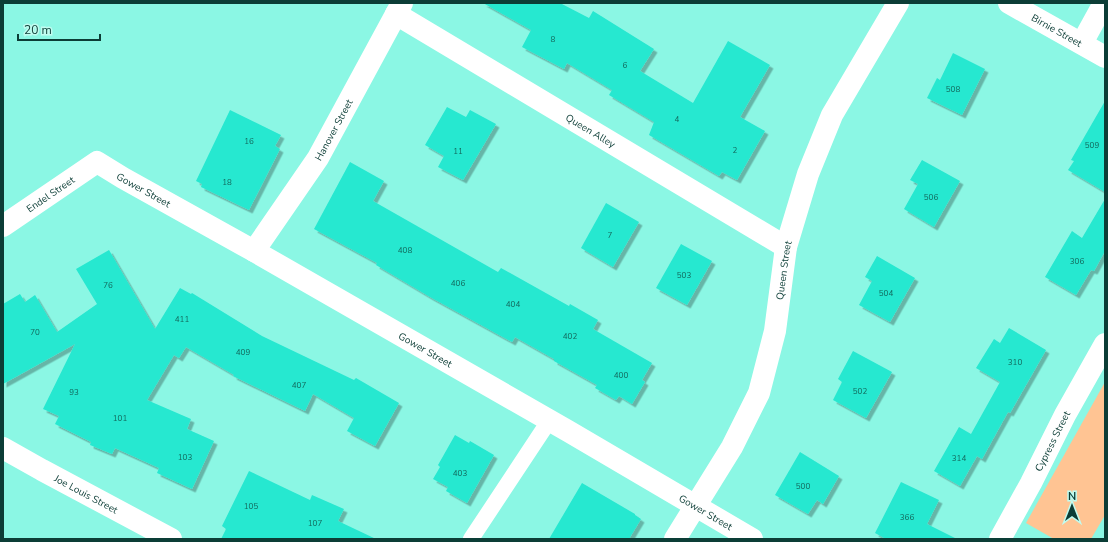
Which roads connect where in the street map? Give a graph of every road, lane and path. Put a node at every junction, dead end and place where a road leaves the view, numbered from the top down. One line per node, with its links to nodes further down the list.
1 (898, 3): 9 (street, Queen Street)
2 (1009, 3): 5 (street, Birnie Street)
3 (1104, 3): 5 (street)
4 (399, 9): 9 (street, Queen Alley); 10 (street, Hanover Street)
5 (1082, 43): 6 (street, Birnie Street)
6 (1105, 57)
7 (97, 162): 8 (street, Endel Street); 10 (street, Gower Street)
8 (3, 226)
9 (786, 247): 14 (street, Queen Street)
10 (254, 251): 12 (street, Gower Street)
11 (1105, 344): 19 (street, Cypress Street)
12 (549, 420): 14 (street, Gower Street); 16 (lane)
13 (3, 448): 15 (street, Joe Louis Street)
14 (695, 506): 17 (street, Queen Street); 18 (street, Gower Street)
15 (171, 539)
16 (471, 539)
17 (675, 539)
18 (752, 539)
19 (1000, 539)

